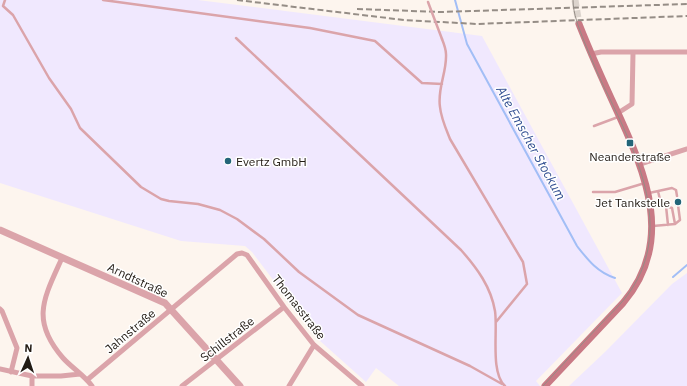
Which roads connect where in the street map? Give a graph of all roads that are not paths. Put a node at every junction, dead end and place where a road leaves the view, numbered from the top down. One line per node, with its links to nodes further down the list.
1 (5, 0): 38 (lane)
2 (104, 0): 9 (lane)
3 (428, 1): 9 (lane, bridge)
4 (579, 24): 8 (main road)
5 (236, 38): 30 (lane)
6 (687, 52): 7 (street)
7 (634, 53): 8 (street); 10 (street)
8 (592, 54): 10 (main road)
9 (442, 84): 30 (lane)
10 (619, 115): 11 (lane); 13 (main road)
11 (594, 126)
12 (687, 149): 13 (street)
13 (640, 164): 14 (main road)
14 (646, 183): 16 (lane); 17 (main road)
15 (658, 191): 17 (lane); 18 (lane); 20 (lane)
16 (593, 192)
17 (648, 194): 23 (main road)
18 (677, 196)
19 (678, 205): 21 (lane)
20 (666, 206): 21 (lane); 22 (lane)
21 (675, 224): 22 (lane)
22 (668, 225): 23 (lane)
23 (652, 226): 45 (main road)
24 (0, 230): 26 (street, Arndtstraße)
25 (242, 253): 27 (street, Thomasstraße); 29 (street, Jahnstraße)
26 (62, 258): 29 (street, Arndtstraße); 35 (street)
27 (284, 307): 31 (street, Thomasstraße); 32 (street, Schillstraße)
28 (0, 309): 34 (street)
29 (171, 310): 32 (street, Arndtstraße); 37 (street, Jahnstraße)
30 (495, 322): 38 (lane)
31 (314, 345): 43 (street); 44 (street, Thomasstraße)
32 (216, 360): 41 (street, Schillstraße); 42 (street, Arndtstraße)
33 (0, 369): 34 (street)
34 (11, 372): 36 (street)
35 (80, 374): 36 (street); 37 (street)
36 (32, 376): 39 (street)
37 (87, 380): 40 (street)
38 (504, 385)
39 (32, 386)
40 (92, 386)
41 (182, 386)
42 (240, 386)
43 (289, 386)
44 (362, 386)
45 (545, 386)

